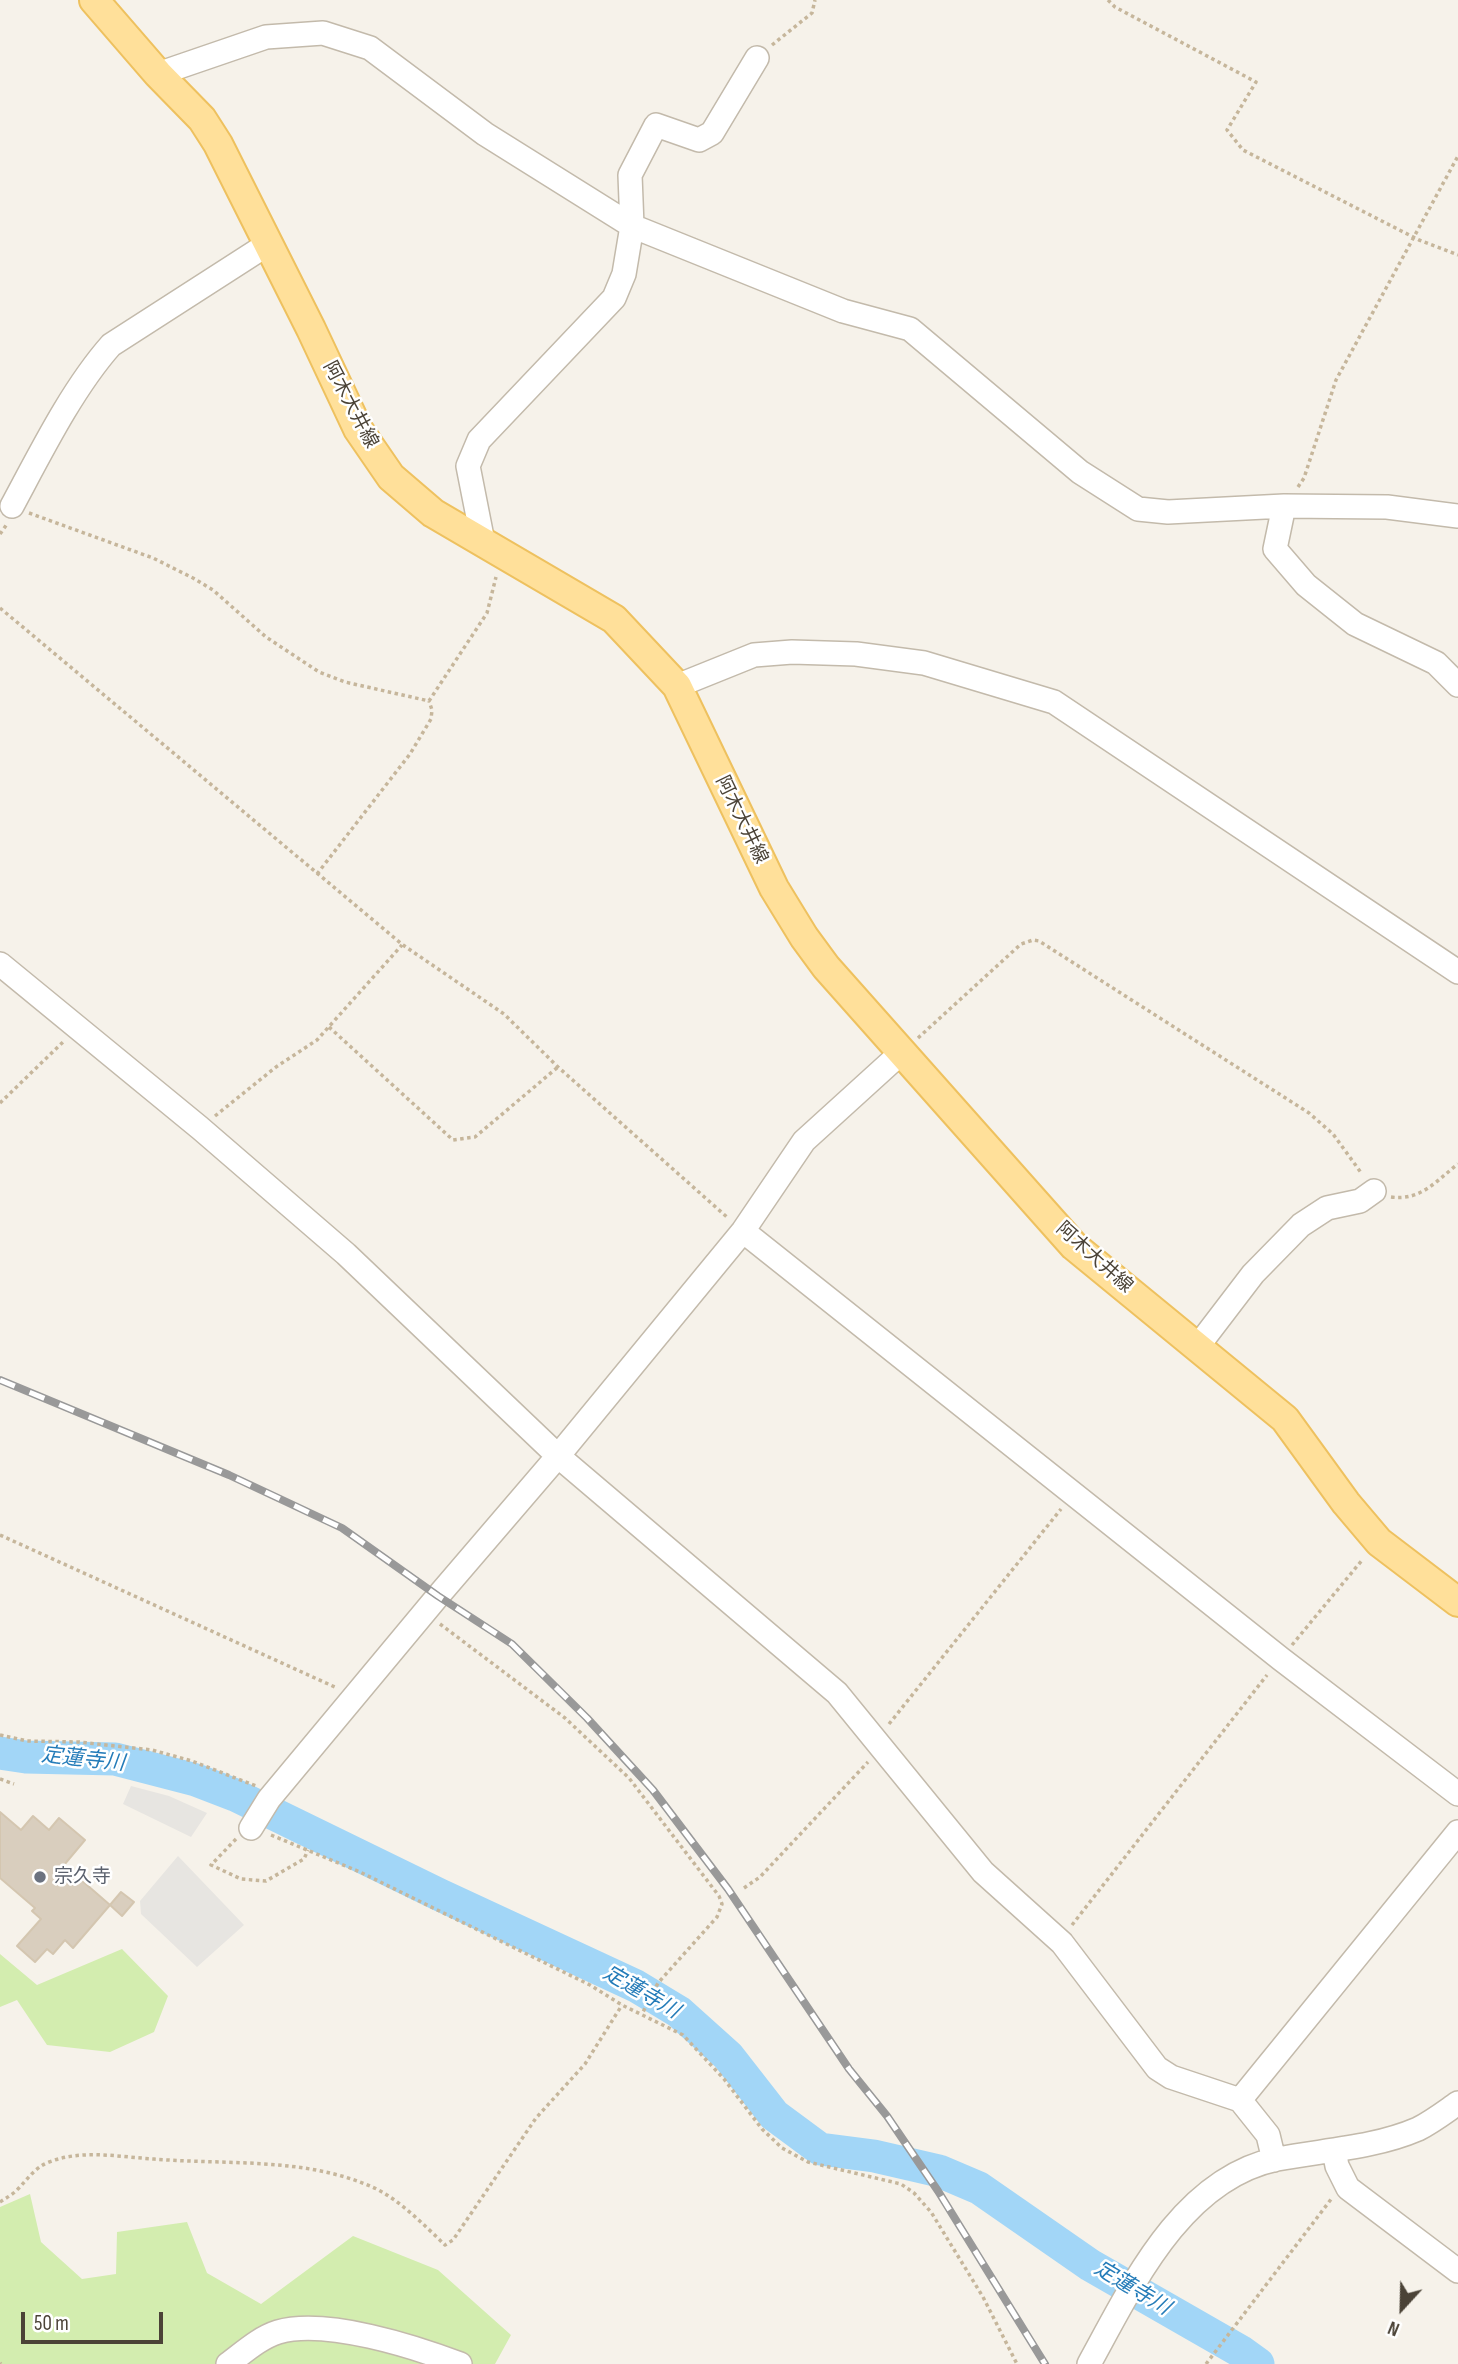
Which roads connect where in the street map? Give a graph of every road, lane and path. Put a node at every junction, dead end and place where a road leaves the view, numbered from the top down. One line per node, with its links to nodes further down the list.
1 (94, 0): 5 (main road, 阿木大井線)
2 (815, 0): 4 (path)
3 (1108, 0): 9 (path)
4 (757, 58): 7 (street)
5 (158, 74): 7 (street); 8 (main road, 阿木大井線)
6 (1458, 156): 11 (path)
7 (632, 226): 11 (street); 13 (street)
8 (268, 244): 10 (street); 13 (main road, 阿木大井線)
9 (1458, 255)
10 (12, 506): 17 (path)
11 (1284, 506): 12 (street); 15 (street)
12 (1458, 516)
13 (492, 548): 16 (main road, 阿木大井線); 17 (path)
14 (0, 608): 18 (path)
15 (1458, 685)
16 (677, 686): 21 (street); 24 (main road, 阿木大井線)
17 (429, 701): 18 (path)
18 (317, 874): 19 (path)
19 (403, 945): 22 (path); 25 (path)
20 (0, 964): 23 (street)
21 (1458, 972)
22 (329, 1027): 25 (path); 27 (path)
23 (77, 1028): 26 (path); 27 (street)
24 (902, 1052): 29 (path); 30 (street); 31 (main road, 阿木大井線)
25 (558, 1067): 30 (path)
26 (0, 1103)
27 (202, 1130): 32 (street)
28 (1458, 1164): 29 (path)
29 (1374, 1191): 31 (street)
30 (743, 1231): 32 (street); 33 (street)
31 (1198, 1346): 35 (main road, 阿木大井線)
32 (558, 1456): 37 (street); 41 (street)
33 (1073, 1494): 38 (street); 41 (path)
34 (0, 1535): 39 (path)
35 (1379, 1542): 36 (main road, 阿木大井線); 38 (path)
36 (1458, 1602)
37 (424, 1612): 39 (street); 52 (path)
38 (1281, 1659): 44 (street); 50 (path)
39 (355, 1696): 45 (street)
40 (0, 1735): 45 (path)
41 (878, 1744): 49 (path); 50 (street)
42 (0, 1779): 43 (path)
43 (14, 1784)
44 (1458, 1794)
45 (272, 1796): 46 (street)
46 (251, 1828): 48 (path); 48 (path)
47 (1458, 1832): 53 (street)
48 (308, 1850): 51 (path)
49 (744, 1888)
50 (1060, 1941): 53 (street)
51 (622, 2005): 52 (path); 58 (path)
52 (642, 2014): 62 (path)
53 (1240, 2100): 56 (street)
54 (1458, 2103): 55 (street)
55 (1334, 2150): 56 (street); 57 (street)
56 (1274, 2160): 63 (street)
57 (1344, 2182): 59 (street); 64 (path)
58 (0, 2202)
59 (1458, 2271)
60 (228, 2364): 61 (street)
61 (460, 2364)
62 (1017, 2364)
63 (1088, 2364)
64 (1206, 2364)

